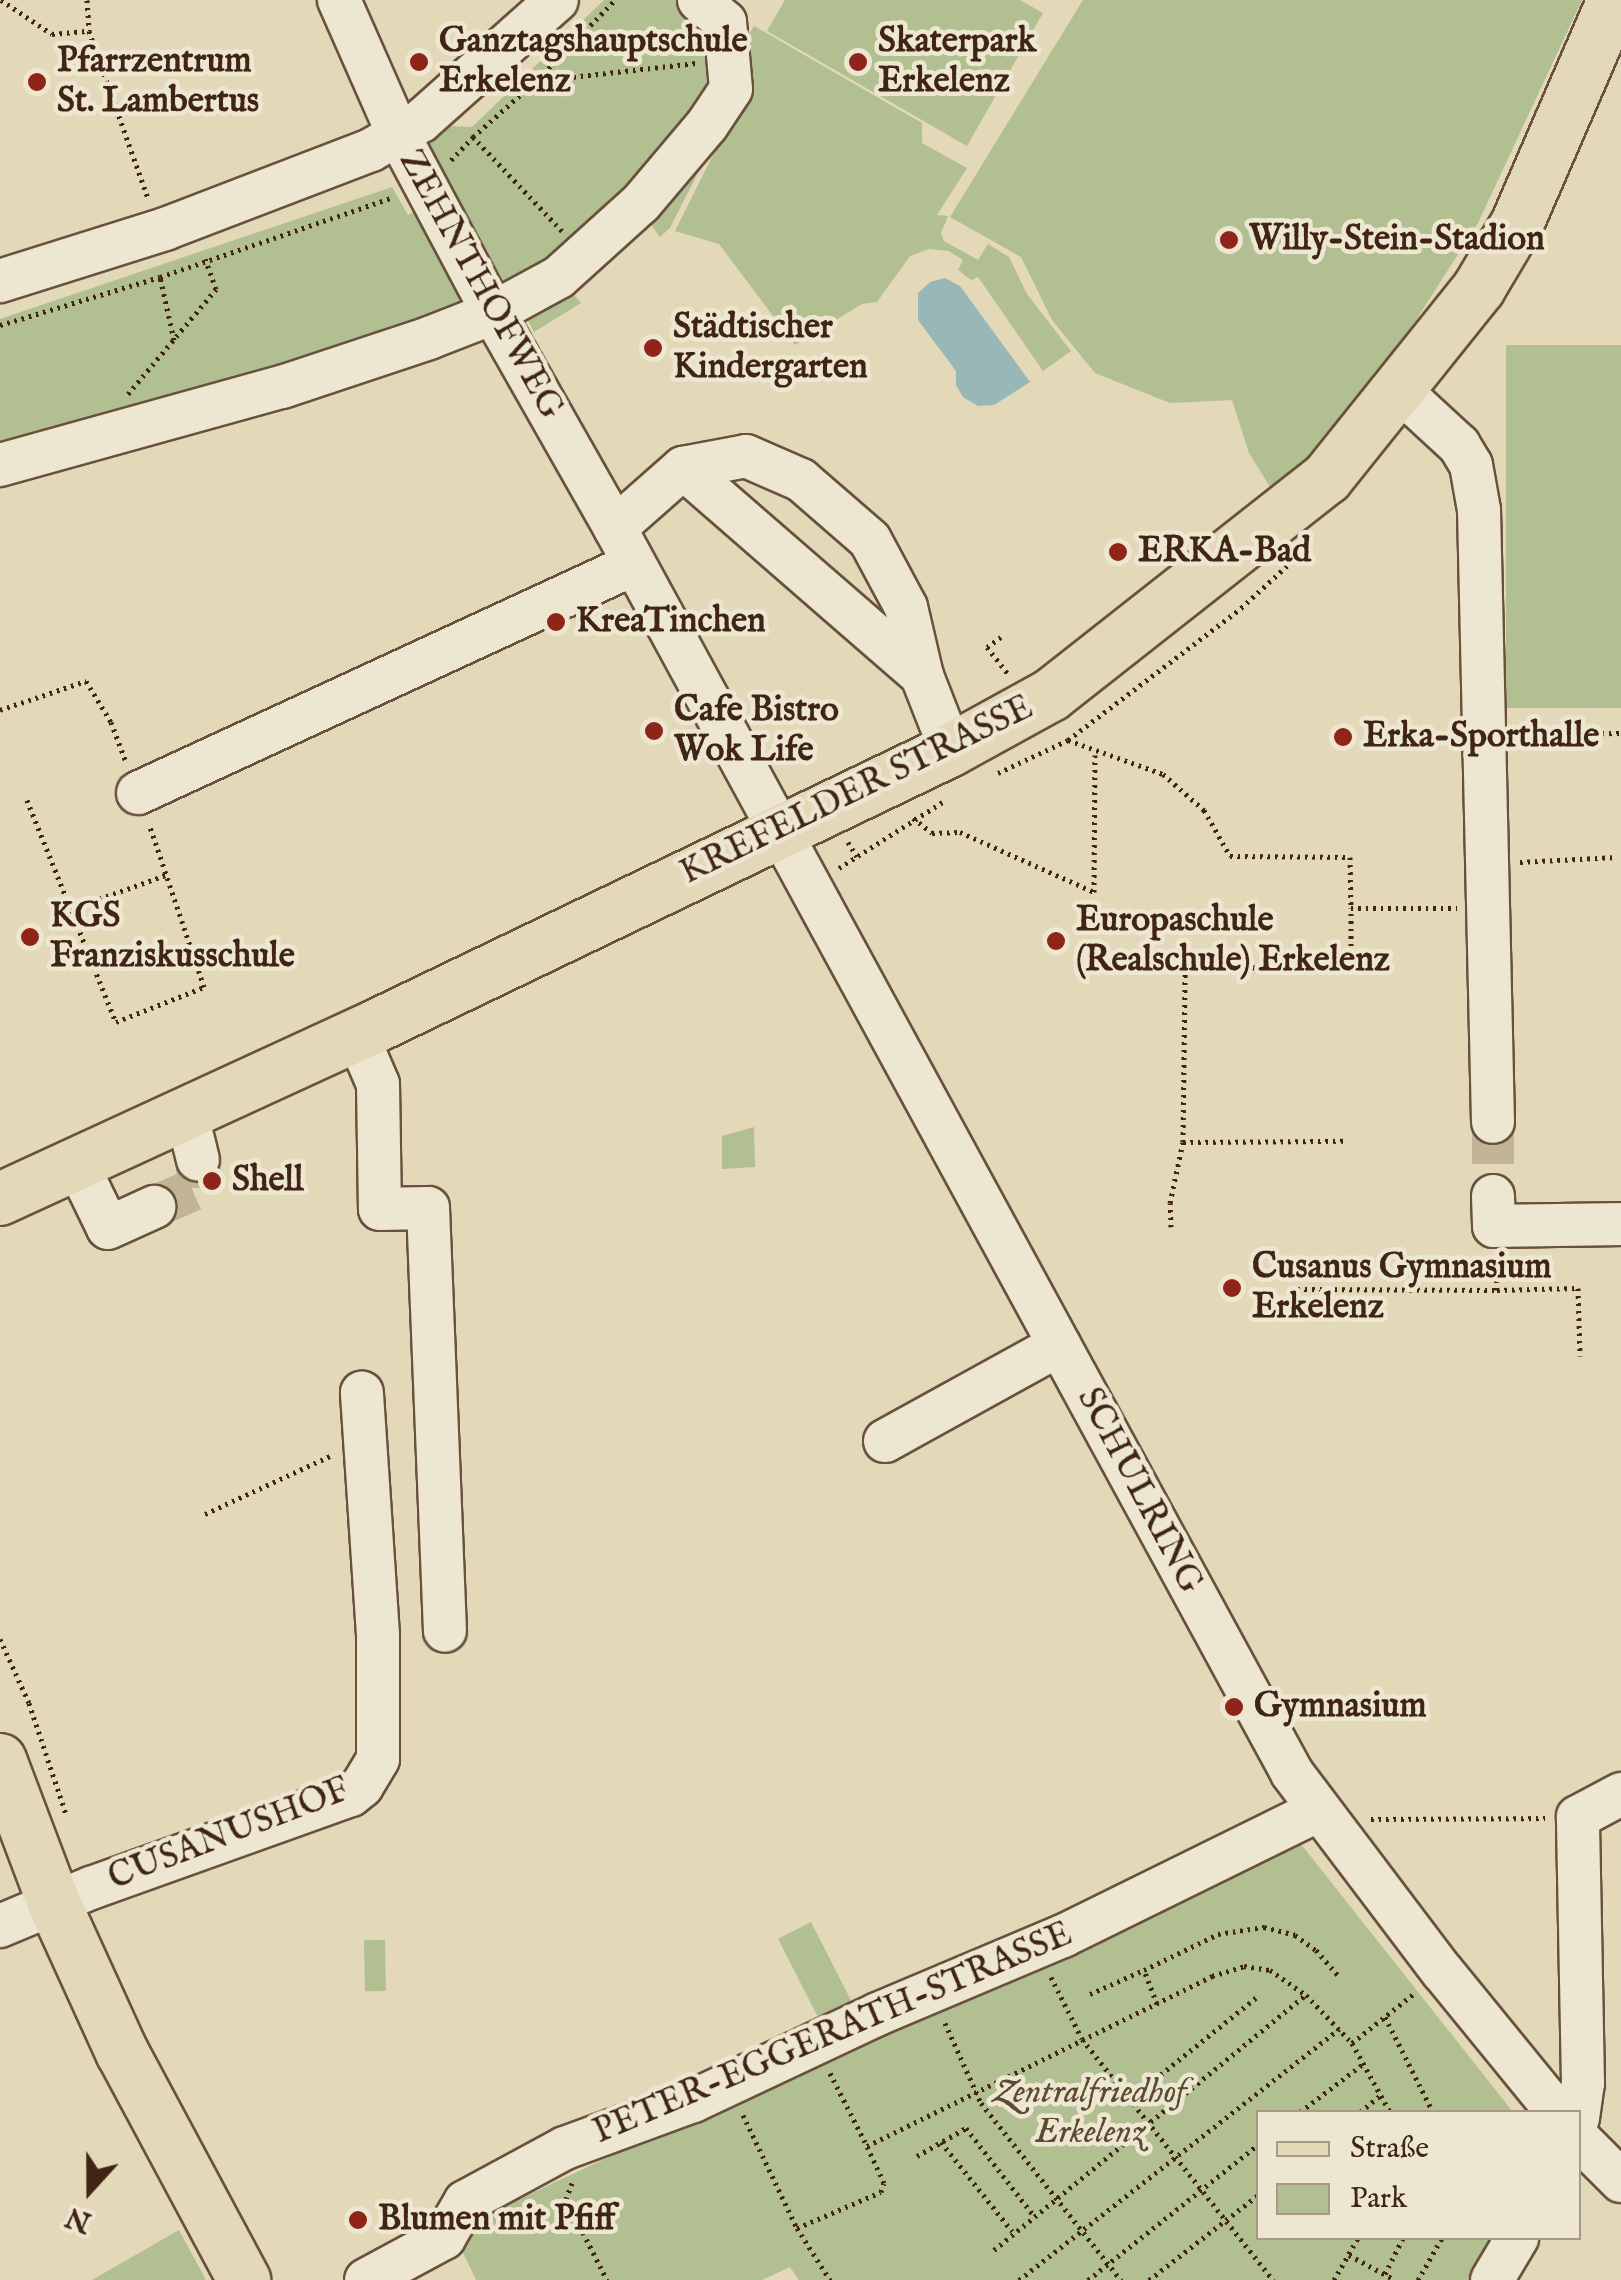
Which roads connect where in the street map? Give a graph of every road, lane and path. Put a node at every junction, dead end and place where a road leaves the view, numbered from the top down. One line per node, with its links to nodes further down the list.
1 (1, 0): 8 (path)
2 (87, 0): 8 (path)
3 (339, 0): 11 (street, ZEHNTHOFWEG)
4 (557, 0): 11 (street)
5 (615, 0): 10 (path)
6 (699, 0): 9 (street)
7 (1614, 0): 22 (main road, KREFELDER STRASSE)
8 (89, 31): 14 (path)
9 (730, 59): 10 (path); 15 (street)
10 (536, 81): 12 (path)
11 (398, 134): 13 (street, ZEHNTHOFWEG); 14 (street)
12 (473, 137): 13 (path); 15 (path)
13 (426, 186): 16 (path); 19 (street, ZEHNTHOFWEG)
14 (165, 229): 18 (street)
15 (585, 255): 19 (street)
16 (205, 258): 17 (path); 21 (path)
17 (160, 277): 20 (path); 21 (path)
18 (0, 282)
19 (493, 313): 23 (street); 26 (street, ZEHNTHOFWEG)
20 (0, 325)
21 (174, 340): 23 (path)
22 (1398, 388): 32 (street); 34 (main road, KREFELDER STRASSE)
23 (88, 443): 24 (street)
24 (0, 465)
25 (683, 468): 26 (street); 28 (street); 28 (street)
26 (624, 546): 36 (street); 39 (street, ZEHNTHOFWEG)
27 (1001, 638): 29 (path)
28 (922, 676): 34 (street)
29 (1020, 688)
30 (0, 710): 36 (path)
31 (1621, 733): 32 (path)
32 (1483, 734): 41 (street)
33 (1068, 740): 35 (path)
34 (951, 750): 39 (main road, KREFELDER STRASSE)
35 (1095, 753): 38 (path); 44 (path)
36 (138, 793): 42 (path)
37 (26, 800): 43 (path)
38 (912, 818)
39 (778, 832): 46 (main road, KREFELDER STRASSE); 58 (street, SCHULRING)
40 (1617, 858): 41 (path)
41 (1485, 863): 45 (street)
42 (166, 875): 43 (path); 43 (path)
43 (71, 908)
44 (1352, 908): 45 (path); 49 (path)
45 (1487, 908): 47 (street)
46 (357, 1035): 50 (main road, KREFELDER STRASSE); 64 (street)
47 (1492, 1122)
48 (1345, 1141): 49 (path)
49 (1183, 1142): 55 (path)
50 (76, 1162): 51 (main road, KREFELDER STRASSE); 52 (street)
51 (0, 1199)
52 (154, 1207)
53 (1494, 1211): 54 (street); 57 (path)
54 (1621, 1224)
55 (1171, 1227)
56 (1297, 1289): 57 (path)
57 (1497, 1290): 59 (path)
58 (1059, 1345): 61 (street); 69 (street, SCHULRING)
59 (1580, 1356)
60 (362, 1393): 62 (street, CUSANUSHOF)
61 (885, 1441)
62 (365, 1443): 63 (path); 71 (street, CUSANUSHOF)
63 (205, 1514)
64 (445, 1631)
65 (0, 1639): 70 (path)
66 (0, 1760): 71 (main road)
67 (1621, 1794): 68 (street)
68 (1578, 1818): 69 (path); 97 (street)
69 (1327, 1823): 75 (street, SCHULRING); 86 (street, PETER-EGGERATH-STRASSE)
70 (72, 1832)
71 (54, 1904): 72 (street, CUSANUSHOF); 123 (main road)
72 (0, 1926)
73 (1046, 1968): 84 (path)
74 (1144, 1970): 76 (path); 77 (path); 80 (path)
75 (1442, 1971): 81 (path); 96 (street, SCHULRING)
76 (1340, 1978)
77 (1090, 1994)
78 (1306, 1995): 80 (path); 83 (path); 91 (path)
79 (1257, 1997): 91 (path)
80 (1157, 2004): 84 (path)
81 (1384, 2016): 85 (path); 95 (path)
82 (945, 2023): 88 (path)
83 (1340, 2029): 85 (path); 104 (path)
84 (1082, 2039): 88 (path); 98 (path)
85 (1352, 2043): 87 (path)
86 (825, 2059): 101 (path); 124 (street, PETER-EGGERATH-STRASSE)
87 (1363, 2064): 89 (path); 92 (path)
88 (978, 2092): 101 (path); 109 (path)
89 (1381, 2095): 93 (path); 94 (path)
90 (738, 2104): 112 (path)
91 (1171, 2110): 98 (path)
92 (1303, 2110)
93 (1362, 2110)
94 (1389, 2110)
95 (1432, 2110)
96 (1555, 2110)
97 (1579, 2110)
98 (1150, 2124): 104 (path); 109 (path)
99 (1581, 2141): 106 (street)
100 (941, 2142): 103 (path); 110 (path); 114 (path)
101 (867, 2146): 112 (path)
102 (1256, 2147): 107 (path)
103 (917, 2156)
104 (1174, 2157): 107 (path); 113 (path)
105 (573, 2181): 125 (path)
106 (1621, 2181)
107 (1201, 2190): 111 (path); 121 (path)
108 (1256, 2196): 111 (path)
109 (1056, 2197): 110 (path); 113 (path)
110 (1034, 2216): 114 (path)
111 (1226, 2221): 130 (path); 131 (path)
112 (797, 2228): 126 (path)
113 (1081, 2230): 121 (path); 127 (path)
114 (1012, 2232): 119 (path)
115 (1357, 2240): 120 (path)
116 (1402, 2240): 122 (path)
117 (1441, 2240): 134 (path)
118 (1516, 2240): 135 (street)
119 (994, 2250)
120 (1349, 2255): 122 (path); 132 (path)
121 (1107, 2264): 128 (path); 129 (path)
122 (1385, 2274): 133 (path)
123 (244, 2280)
124 (366, 2280)
125 (607, 2280)
126 (830, 2280)
127 (1018, 2280)
128 (1088, 2280)
129 (1121, 2280)
130 (1149, 2280)
131 (1273, 2280)
132 (1334, 2280)
133 (1396, 2280)
134 (1418, 2280)
135 (1492, 2280)

